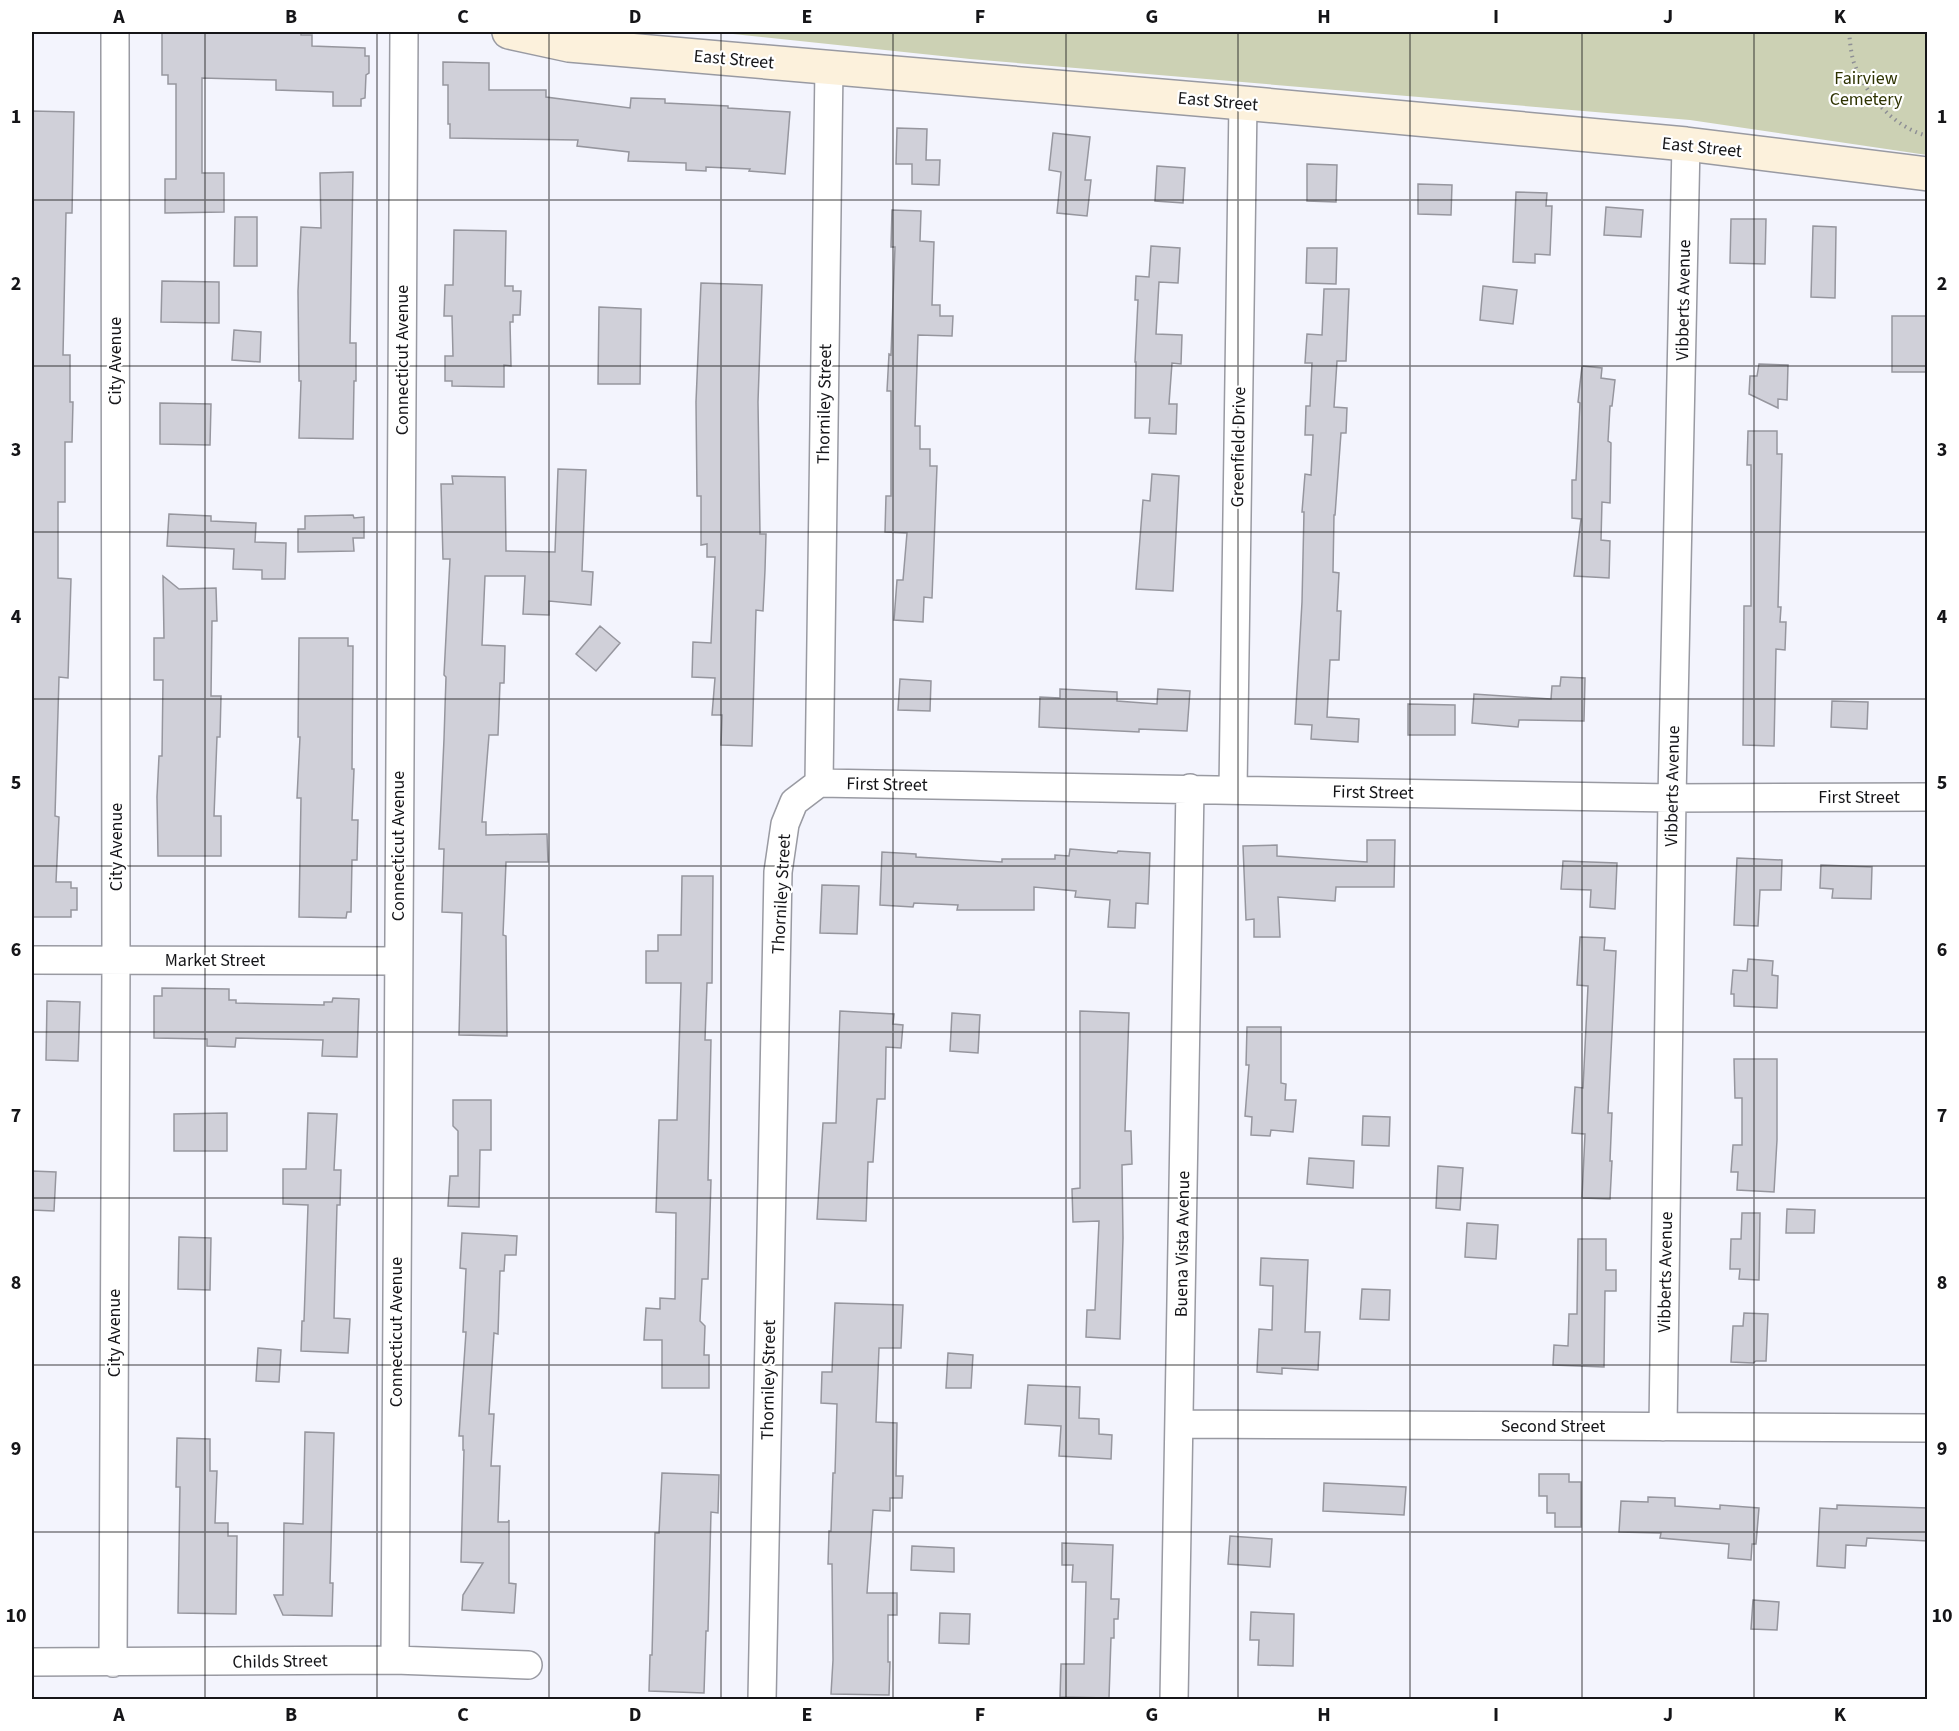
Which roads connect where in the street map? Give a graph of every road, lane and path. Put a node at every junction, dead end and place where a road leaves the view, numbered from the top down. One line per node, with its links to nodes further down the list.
1 (115, 32): 15 (street, City Avenue)
2 (404, 32): 17 (street, Connecticut Avenue)
3 (509, 32): 5 (street, East Street)
4 (1849, 32): 7 (path)
5 (829, 67): 6 (street, East Street); 10 (street, Thorniley Street)
6 (1243, 103): 8 (street, East Street); 12 (street, Greenfield Drive)
7 (1928, 136)
8 (1686, 144): 9 (street, East Street); 14 (street, Vibberts Avenue)
9 (1928, 174)
10 (819, 783): 11 (street, First Street); 25 (street, Thorniley Street)
11 (1190, 788): 12 (street, First Street); 18 (street, Buena Vista Avenue)
12 (1233, 790): 14 (street, First Street)
13 (1928, 797): 14 (street, First Street)
14 (1672, 798): 19 (street, Vibberts Avenue)
15 (116, 959): 16 (street, Market Street); 17 (street, Market Street); 23 (street, City Avenue)
16 (32, 960)
17 (398, 961): 21 (street, Connecticut Avenue)
18 (1179, 1424): 19 (street, Second Street); 26 (street, Buena Vista Avenue)
19 (1663, 1427): 20 (street, Second Street)
20 (1928, 1428)
21 (395, 1660): 23 (street, Childs Street); 24 (street, Childs Street)
22 (32, 1662): 23 (street, Childs Street)
23 (113, 1663)
24 (528, 1665)
25 (762, 1700)
26 (1174, 1700)

